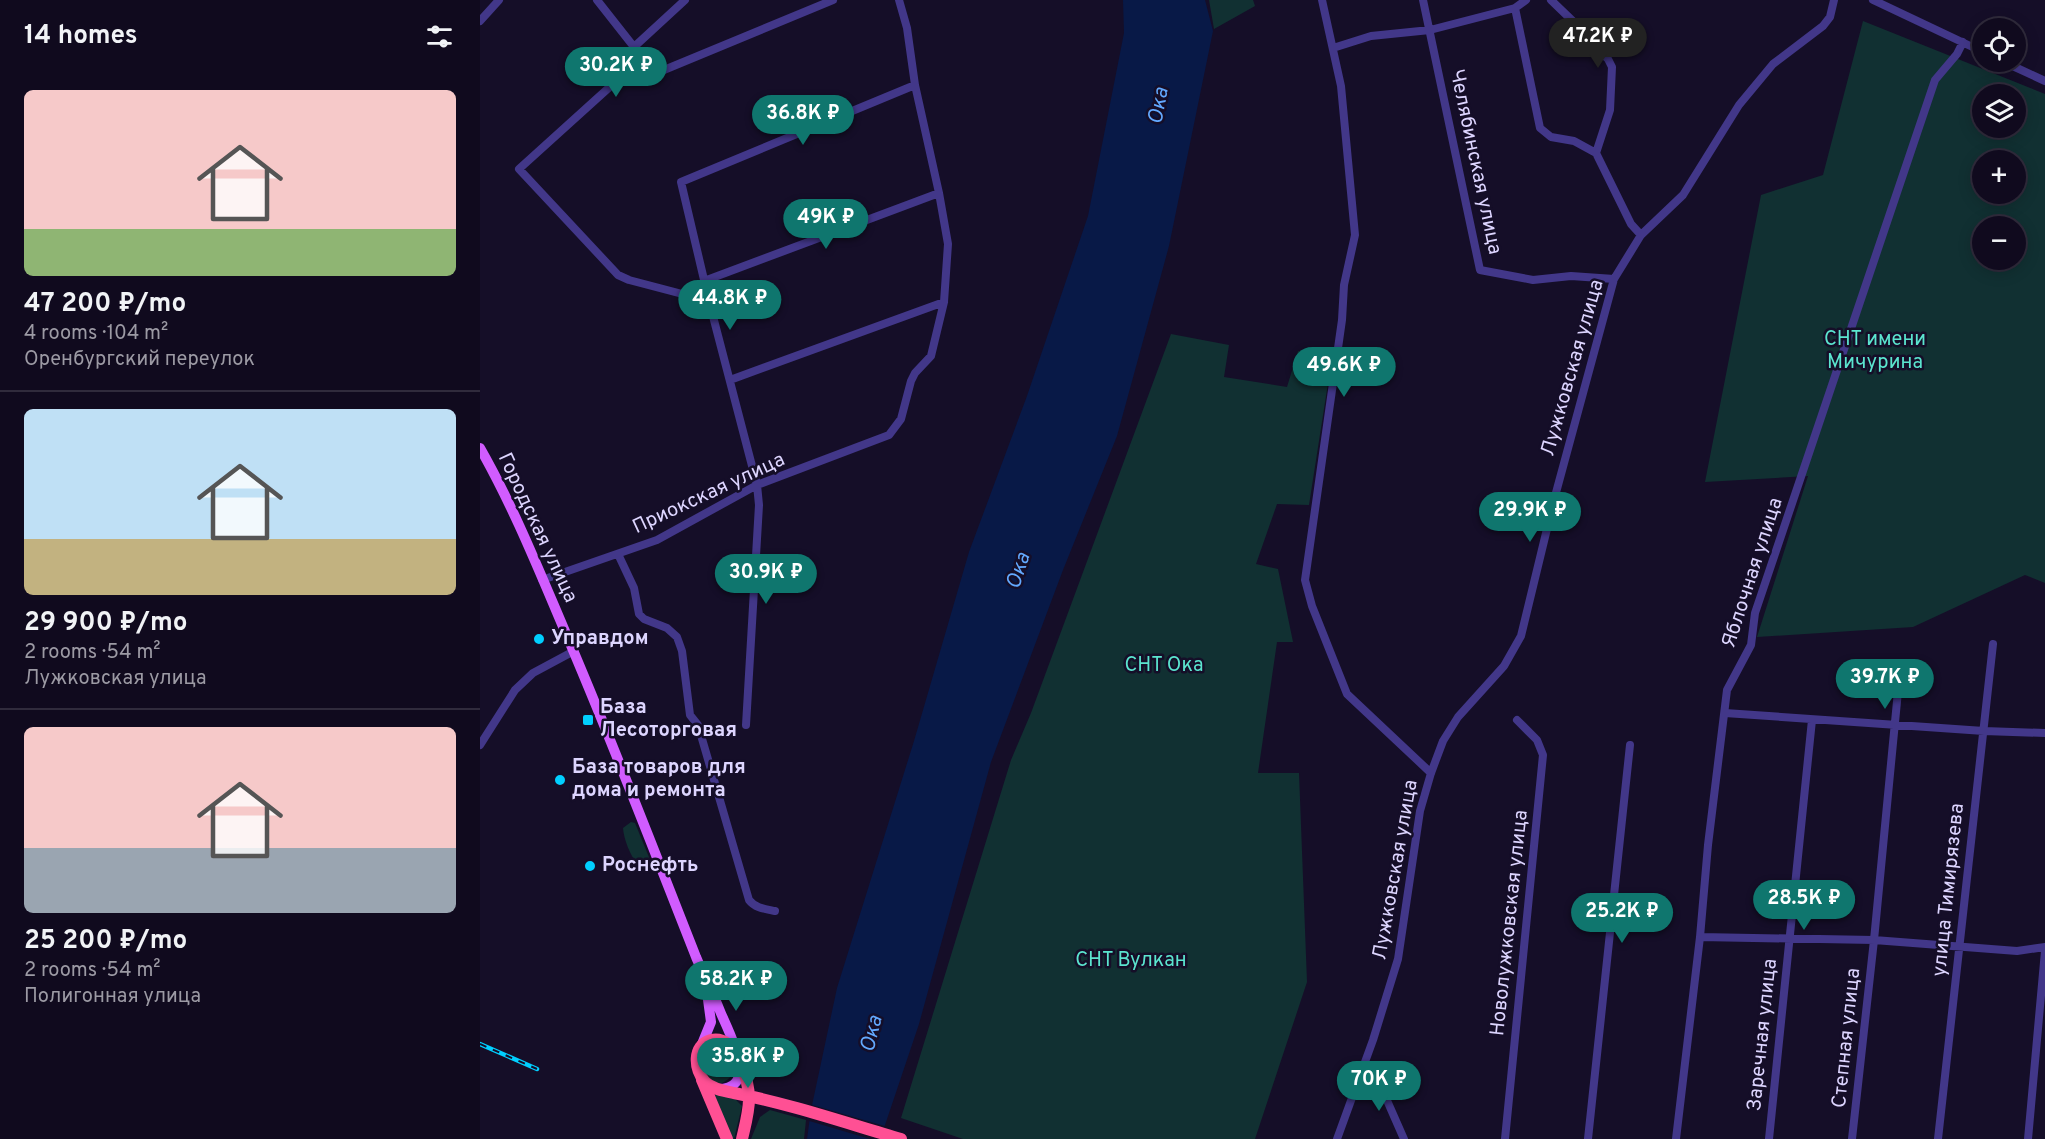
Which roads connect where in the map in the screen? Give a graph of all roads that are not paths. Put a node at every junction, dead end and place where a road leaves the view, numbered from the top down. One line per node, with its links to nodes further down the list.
1 (499, 0): 13 (street)
2 (597, 0): 17 (street)
3 (685, 0): 17 (street)
4 (833, 0): 17 (street)
5 (899, 0): 21 (street)
6 (1322, 0): 18 (street)
7 (1423, 0): 14 (street, Челябинская улица)
8 (1526, 0): 12 (street)
9 (1551, 0): 22 (street)
10 (1834, 0): 24 (street, Лужковская улица)
11 (1874, 0): 15 (street)
12 (1515, 8): 14 (street); 22 (street)
13 (480, 21)
14 (1430, 30): 18 (street); 25 (street, Челябинская улица)
15 (1963, 42): 16 (street); 37 (street, Яблочная улица)
16 (1972, 46)
17 (634, 47): 27 (street)
18 (1333, 48): 46 (street)
19 (2026, 72): 20 (street)
20 (2045, 81)
21 (915, 86): 23 (street); 26 (street)
22 (1596, 153): 24 (street)
23 (939, 194): 26 (street); 28 (street)
24 (1641, 235): 25 (street, Лужковская улица)
25 (1614, 279): 46 (street, Лужковская улица)
26 (704, 281): 27 (street)
27 (709, 301): 29 (street)
28 (944, 302): 29 (street); 31 (street, Приокская улица)
29 (730, 380): 31 (street)
30 (480, 448): 33 (main road, Городская улица)
31 (757, 485): 32 (street, Приокская улица); 41 (street)
32 (618, 554): 33 (street, Приокская улица); 47 (street)
33 (542, 580): 35 (main road, Городская улица)
34 (1993, 644): 42 (street, улица Тимирязева)
35 (574, 651): 44 (street); 54 (main road, Городская улица)
36 (1898, 691): 40 (street, Степная улица)
37 (1725, 713): 39 (street); 48 (street, Яблочная улица)
38 (1517, 720): 68 (street, Новолужковская улица)
39 (1812, 720): 40 (street); 49 (street, Заречная улица)
40 (1896, 724): 42 (street); 50 (street, Степная улица)
41 (746, 725)
42 (1984, 731): 43 (street); 51 (street, улица Тимирязева)
43 (2045, 733)
44 (480, 745)
45 (1630, 745): 69 (street)
46 (1431, 773): 59 (street, Лужковская улица)
47 (774, 911)
48 (1700, 937): 49 (street); 70 (street, Яблочная улица)
49 (1790, 939): 50 (street); 71 (street, Заречная улица)
50 (1874, 940): 51 (street); 72 (street, Степная улица)
51 (1959, 947): 52 (street); 73 (street, улица Тимирязева)
52 (2045, 947)
53 (2045, 951): 74 (street)
54 (705, 980): 55 (main road); 56 (main road, Городская улица)
55 (699, 1050): 56 (highway); 58 (highway)
56 (738, 1057): 57 (highway); 60 (main road)
57 (745, 1073): 61 (highway); 62 (highway)
58 (701, 1076): 60 (highway); 64 (highway)
59 (1359, 1078): 66 (street, Лужковская улица); 67 (street)
60 (716, 1089): 61 (highway)
61 (749, 1096): 62 (highway); 63 (highway)
62 (774, 1102): 63 (highway); 65 (highway)
63 (742, 1136)
64 (727, 1139)
65 (901, 1139)
66 (1337, 1139)
67 (1404, 1139)
68 (1505, 1139)
69 (1588, 1139)
70 (1676, 1139)
71 (1769, 1139)
72 (1852, 1139)
73 (1938, 1139)
74 (2028, 1139)

